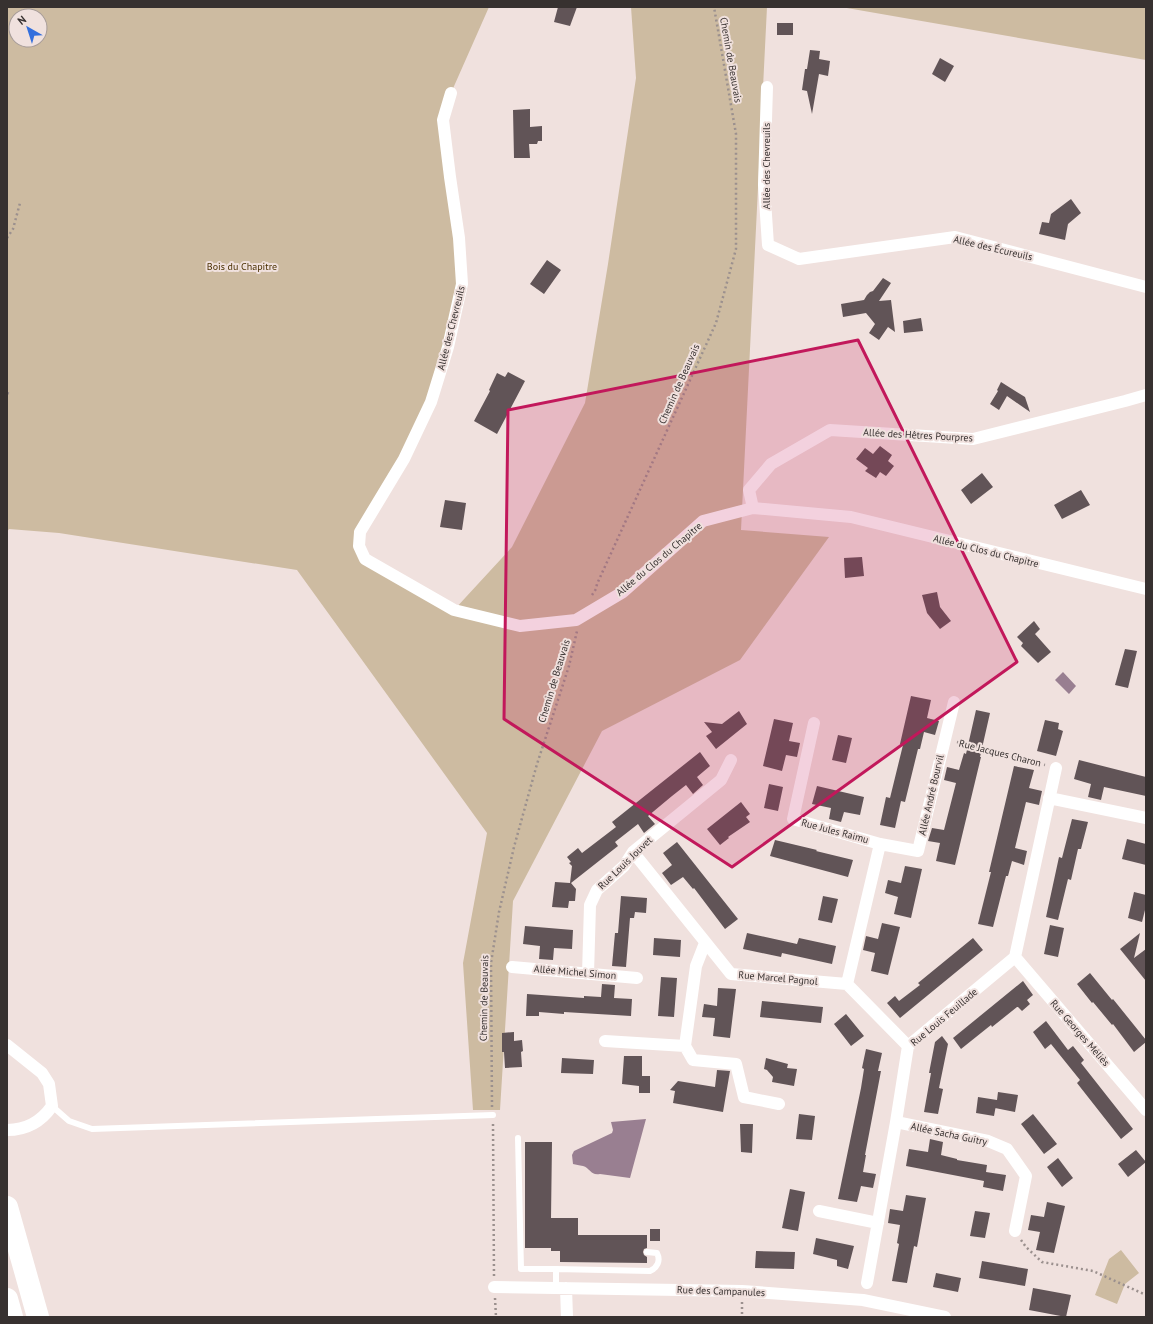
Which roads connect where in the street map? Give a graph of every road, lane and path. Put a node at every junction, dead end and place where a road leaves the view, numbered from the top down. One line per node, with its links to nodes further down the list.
1 (714, 7): 12 (path, Chemin de Beauvais)
2 (767, 87): 6 (street, Allée des Chevreuils)
3 (451, 93): 10 (street, Allée des Chevreuils)
4 (20, 203): 5 (path)
5 (7, 238)
6 (768, 245): 7 (street, Allée des Écureuils)
7 (1146, 287)
8 (1146, 395): 9 (street, Allée des Hêtres Pourpres)
9 (753, 508): 11 (street, Allée du Clos du Chapitre); 12 (street, Allée du Clos du Chapitre)
10 (359, 546): 12 (street, Allée du Clos du Chapitre)
11 (1146, 589)
12 (576, 620): 35 (path, Chemin de Beauvais)
13 (954, 702): 15 (street, Allée André Bourvil)
14 (814, 723): 20 (street, Rue Jules Raimu)
15 (945, 739): 17 (path, Rue Jacques Charon); 20 (street, Allée André Bourvil)
16 (731, 760): 21 (street, Rue Louis Jouvet)
17 (1056, 768): 18 (street)
18 (1049, 798): 19 (street); 23 (street)
19 (1146, 818)
20 (880, 844): 27 (street, Rue Jules Raimu)
21 (633, 852): 22 (street, Rue Marcel Pagnol); 25 (street, Rue Louis Jouvet)
22 (705, 943): 27 (street, Rue Marcel Pagnol); 30 (street)
23 (1014, 957): 31 (street, Rue Louis Feuillade); 34 (street, Rue Georges Méliès)
24 (512, 967): 25 (street, Allée Michel Simon)
25 (588, 974): 26 (street, Allée Michel Simon)
26 (637, 978)
27 (847, 984): 31 (street)
28 (606, 1042): 30 (street)
29 (7, 1045): 33 (street)
30 (685, 1046): 32 (street)
31 (908, 1046): 36 (street, Rue Louis Feuillade)
32 (779, 1104)
33 (52, 1106): 35 (lane); 37 (street)
34 (1146, 1110)
35 (493, 1115): 46 (path, Chemin de Beauvais)
36 (896, 1122): 41 (street, Rue Louis Feuillade); 42 (street, Allée Sacha Guitry)
37 (9, 1130)
38 (518, 1138): 44 (lane)
39 (7, 1207): 52 (highway)
40 (819, 1211): 41 (street)
41 (878, 1223): 45 (street, Rue Louis Feuillade)
42 (1015, 1231): 48 (path)
43 (647, 1252): 44 (lane)
44 (556, 1269): 47 (lane)
45 (867, 1283)
46 (494, 1287): 47 (street, Rue des Campanules); 53 (path, Chemin de Beauvais)
47 (561, 1288): 50 (street, Rue des Campanules); 54 (street)
48 (1146, 1296)
49 (7, 1298): 51 (highway)
50 (903, 1312): 55 (street, Rue des Campanules)
51 (12, 1317)
52 (38, 1317)
53 (496, 1317)
54 (567, 1317)
55 (945, 1317)

